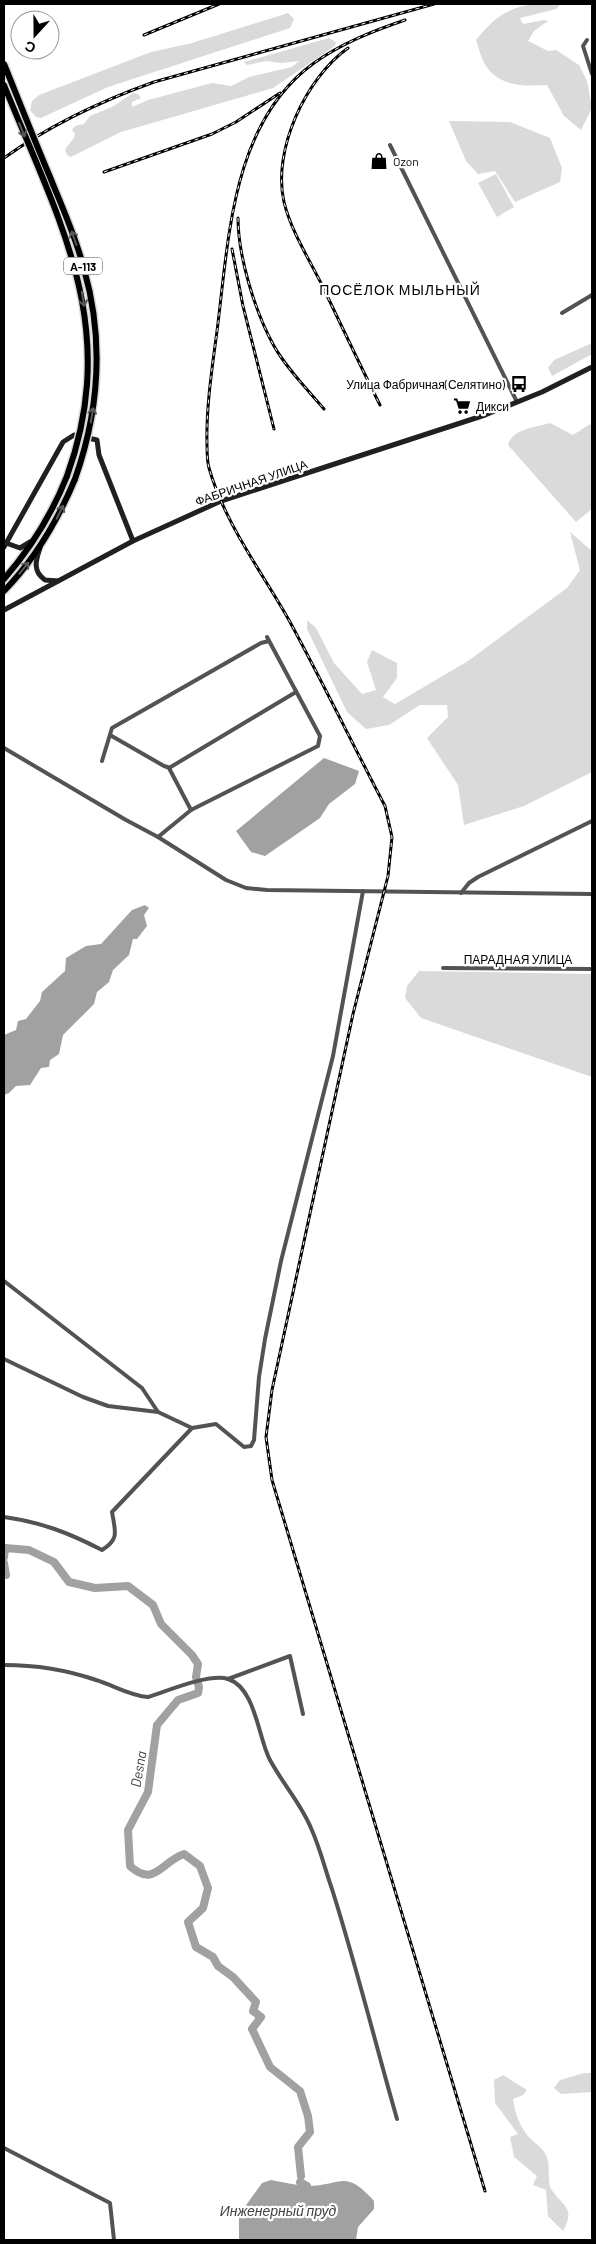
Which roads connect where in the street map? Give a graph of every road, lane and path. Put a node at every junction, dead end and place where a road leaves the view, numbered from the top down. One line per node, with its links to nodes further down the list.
1 (587, 40): 3 (street)
2 (4, 64): 12 (highway, А-113, one-way to 2, bridge)
3 (592, 74)
4 (4, 85): 10 (highway, А-113, one-way to 10, bridge)
5 (390, 146): 9 (street)
6 (592, 295): 7 (street)
7 (562, 313)
8 (592, 367): 9 (street, ФАБРИЧНАЯ УЛИЦА)
9 (517, 402): 11 (street, ФАБРИЧНАЯ УЛИЦА)
10 (37, 535): 13 (street); 14 (highway, А-113)
11 (133, 541): 13 (street); 15 (street, ФАБРИЧНАЯ УЛИЦА)
12 (42, 543): 15 (street); 16 (highway, А-113, one-way to 12)
13 (5, 545)
14 (4, 579)
15 (63, 579): 17 (street, ФАБРИЧНАЯ УЛИЦА)
16 (4, 590)
17 (4, 610)
18 (296, 692): 19 (street); 22 (street); 23 (street)
19 (110, 735): 21 (street); 22 (street)
20 (4, 748): 25 (street)
21 (102, 761)
22 (170, 768): 23 (street)
23 (190, 810): 25 (street)
24 (592, 821): 27 (street)
25 (158, 837): 26 (street)
26 (363, 891): 27 (street); 34 (street)
27 (461, 893): 28 (street)
28 (592, 894)
29 (443, 968): 30 (street, ПАРАДНАЯ УЛИЦА)
30 (592, 969)
31 (4, 1281): 33 (street)
32 (4, 1359): 33 (street)
33 (158, 1412): 34 (street)
34 (192, 1428): 35 (street)
35 (4, 1517)
36 (4, 1665): 37 (street)
37 (228, 1678): 38 (street); 39 (street)
38 (304, 1714)
39 (396, 2119)
40 (4, 2148): 41 (street)
41 (114, 2240)

